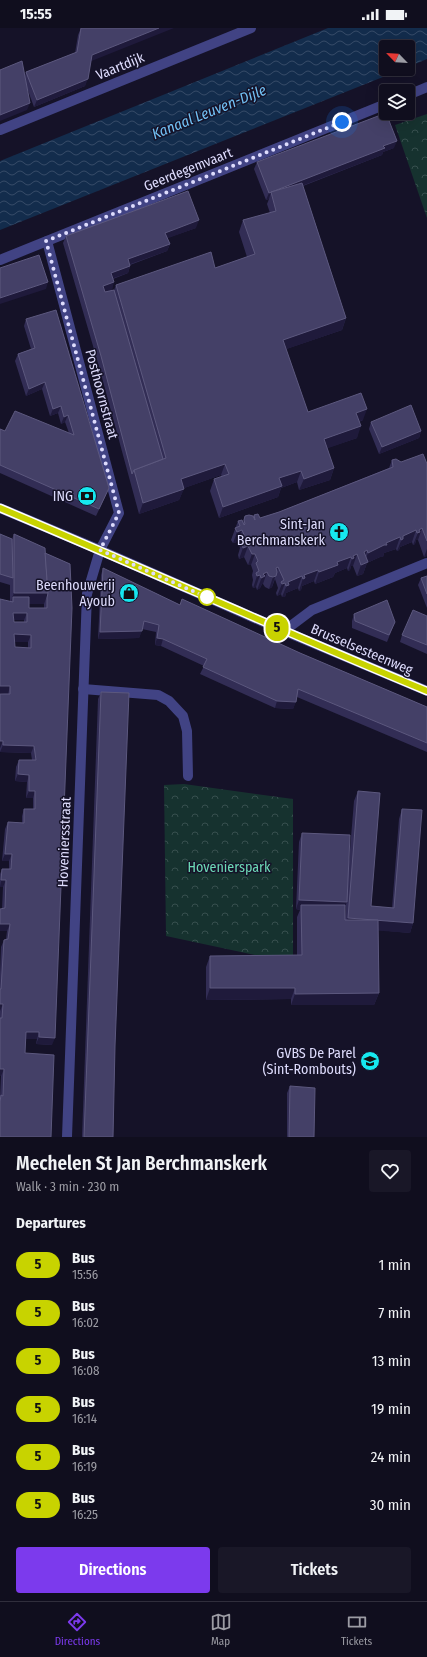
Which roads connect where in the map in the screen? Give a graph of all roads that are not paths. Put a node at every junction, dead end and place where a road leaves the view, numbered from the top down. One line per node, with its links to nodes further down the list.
1 (251, 28): 5 (street, Vaartdijk)
2 (427, 87): 3 (street)
3 (415, 92)
4 (379, 107): 6 (street, Geerdegemvaart)
5 (0, 130)
6 (46, 241): 7 (street, Geerdegemvaart); 9 (street, Posthoornstraat)
7 (0, 260)
8 (0, 508): 9 (street, Brusselsesteenweg)
9 (100, 550): 11 (street, Brusselsesteenweg); 12 (street, Hoveniersstraat)
10 (427, 563): 11 (street)
11 (284, 631): 13 (street, Brusselsesteenweg)
12 (83, 689): 14 (street); 15 (street, Hoveniersstraat)
13 (427, 691)
14 (188, 776)
15 (67, 1137)

